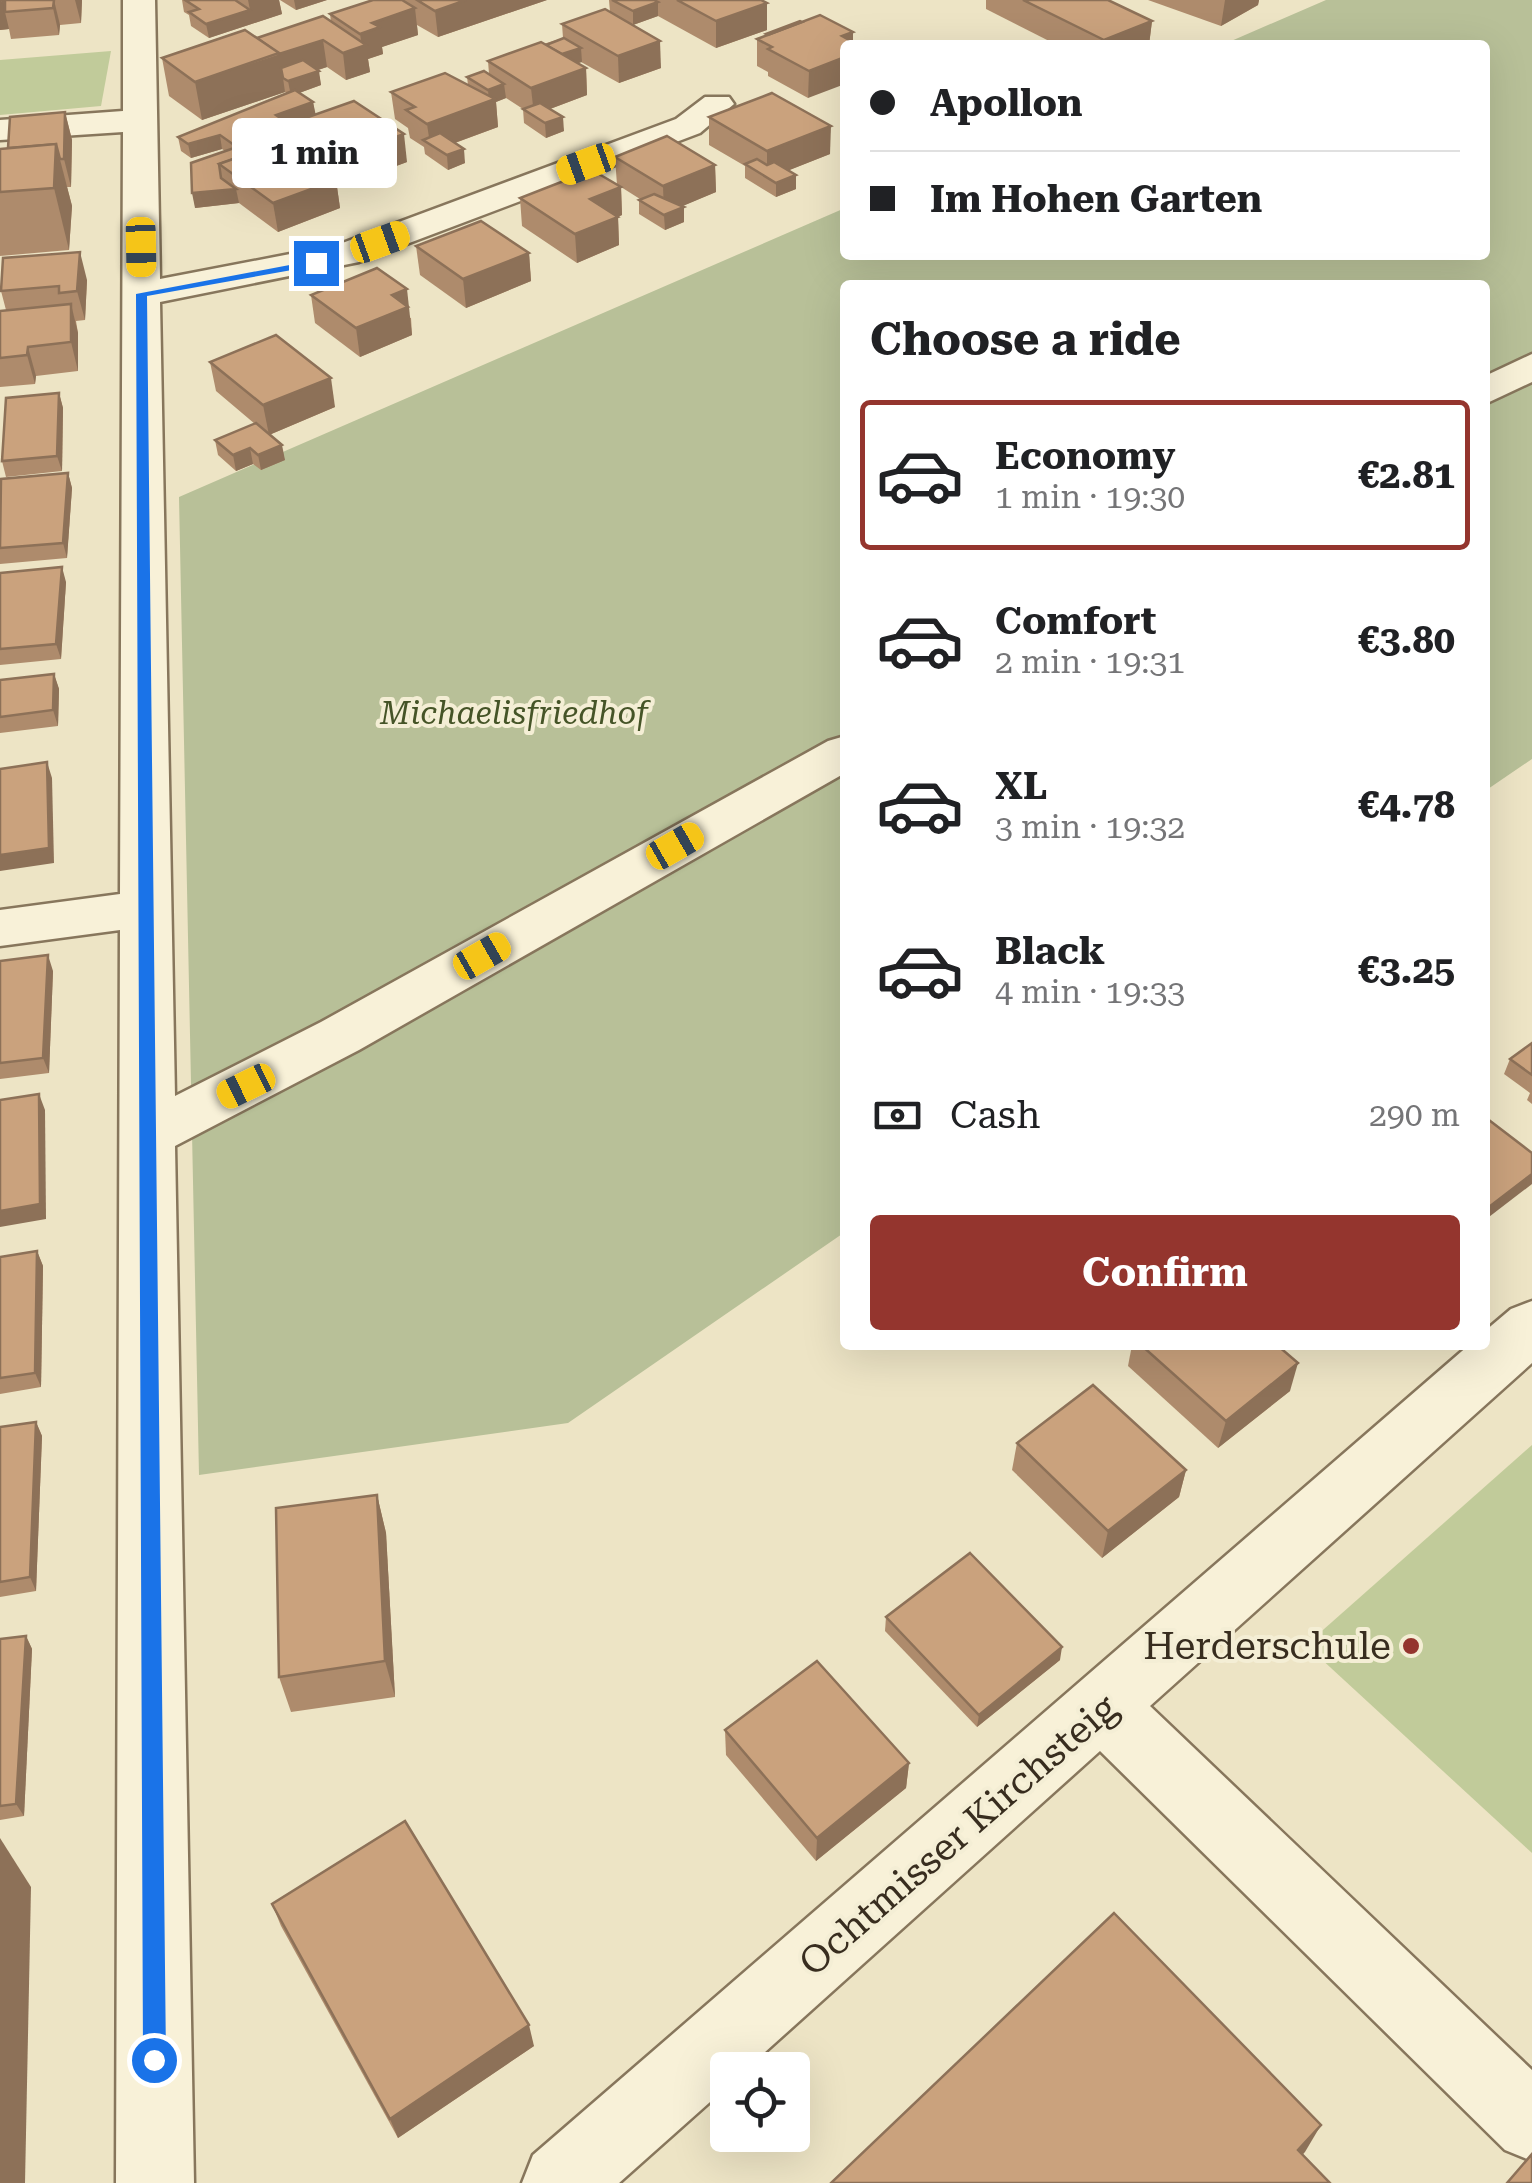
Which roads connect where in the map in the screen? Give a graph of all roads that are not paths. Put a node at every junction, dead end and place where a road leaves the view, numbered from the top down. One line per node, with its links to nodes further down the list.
1 (140, 0): 3 (street)
2 (716, 104): 5 (street)
3 (141, 120): 4 (street); 5 (street)
4 (0, 130)
5 (142, 294): 9 (street)
6 (1532, 366): 7 (street)
7 (1490, 389)
8 (840, 755): 11 (street)
9 (146, 908): 10 (street); 11 (street)
10 (0, 928)
11 (147, 1135): 15 (street)
12 (1532, 1326): 13 (street, Ochtmisser Kirchsteig)
13 (1104, 1707): 14 (street); 16 (street, Ochtmisser Kirchsteig)
14 (1532, 2123)
15 (155, 2183)
16 (562, 2183)

